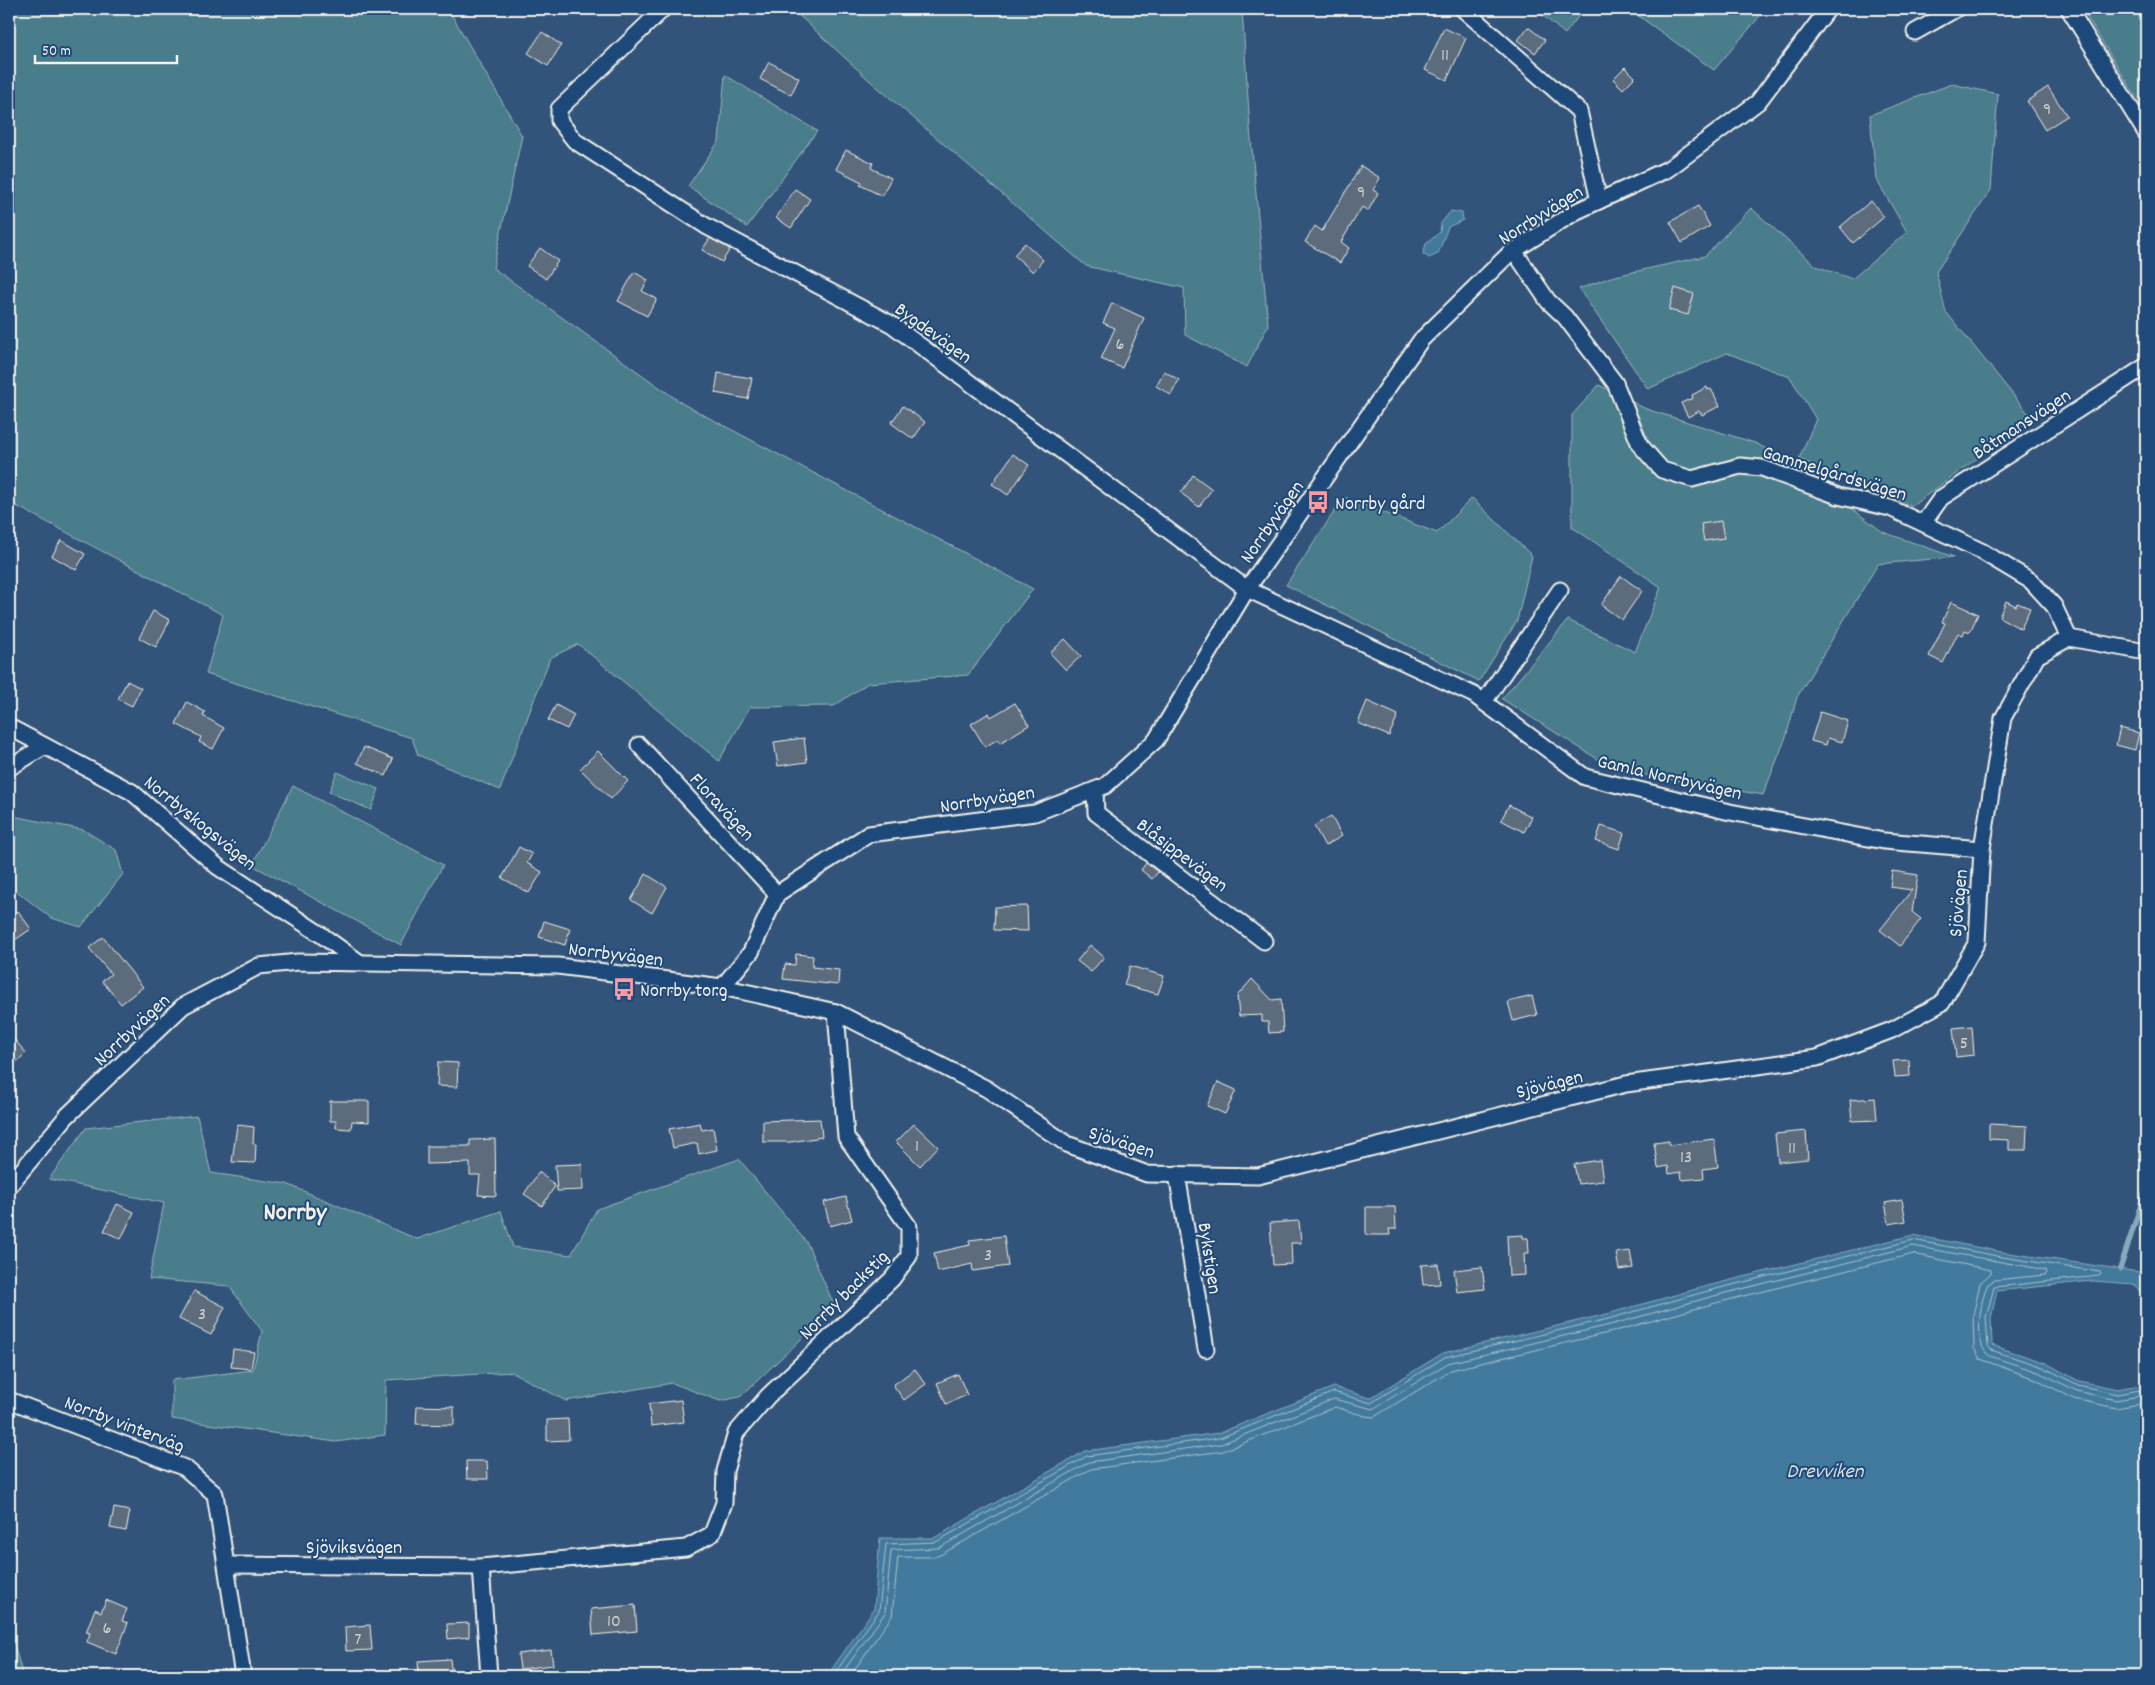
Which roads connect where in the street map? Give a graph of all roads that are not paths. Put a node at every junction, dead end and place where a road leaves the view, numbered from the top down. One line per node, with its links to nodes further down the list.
1 (663, 9): 12 (street, Bygdevägen)
2 (1463, 9): 8 (street)
3 (1828, 9): 8 (street, Norrbyvägen)
4 (1956, 9): 6 (street)
5 (2069, 9): 7 (street)
6 (1915, 32)
7 (2146, 134)
8 (1599, 202): 9 (street, Norrbyvägen)
9 (1514, 251): 11 (street, Gammelgårdsvägen); 12 (street, Norrbyvägen)
10 (2146, 366): 11 (street, Båtmansvägen)
11 (1924, 522): 14 (street, Gammelgårdsvägen)
12 (1247, 589): 16 (street, Gamla Norrbyvägen); 21 (street, Norrbyvägen)
13 (1560, 590): 16 (street)
14 (2069, 638): 15 (street); 22 (street, Sjövägen)
15 (2146, 652)
16 (1484, 702): 22 (street, Gamla Norrbyvägen)
17 (9, 727): 19 (street, Norrbyskogsvägen)
18 (639, 745): 23 (street, Floravägen)
19 (45, 746): 20 (street); 25 (street, Norrbyskogsvägen)
20 (9, 768)
21 (1095, 790): 23 (street, Norrbyvägen); 24 (street, Blåsippevägen)
22 (1982, 849): 28 (street, Sjövägen)
23 (776, 894): 26 (street)
24 (1264, 941)
25 (359, 962): 26 (street, Norrbyvägen); 29 (street, Norrbyvägen)
26 (722, 987): 27 (street, Sjövägen)
27 (836, 1012): 28 (street, Sjövägen); 32 (street, Norrby backstig)
28 (1176, 1174): 30 (street, Bykstigen)
29 (9, 1186)
30 (1206, 1348)
31 (9, 1400): 33 (street, Norrby vinterväg)
32 (712, 1534): 34 (street, Sjöviksvägen)
33 (228, 1565): 34 (street, Sjöviksvägen); 35 (street, Norrby vinterväg)
34 (481, 1567): 36 (street)
35 (244, 1676)
36 (489, 1676)

